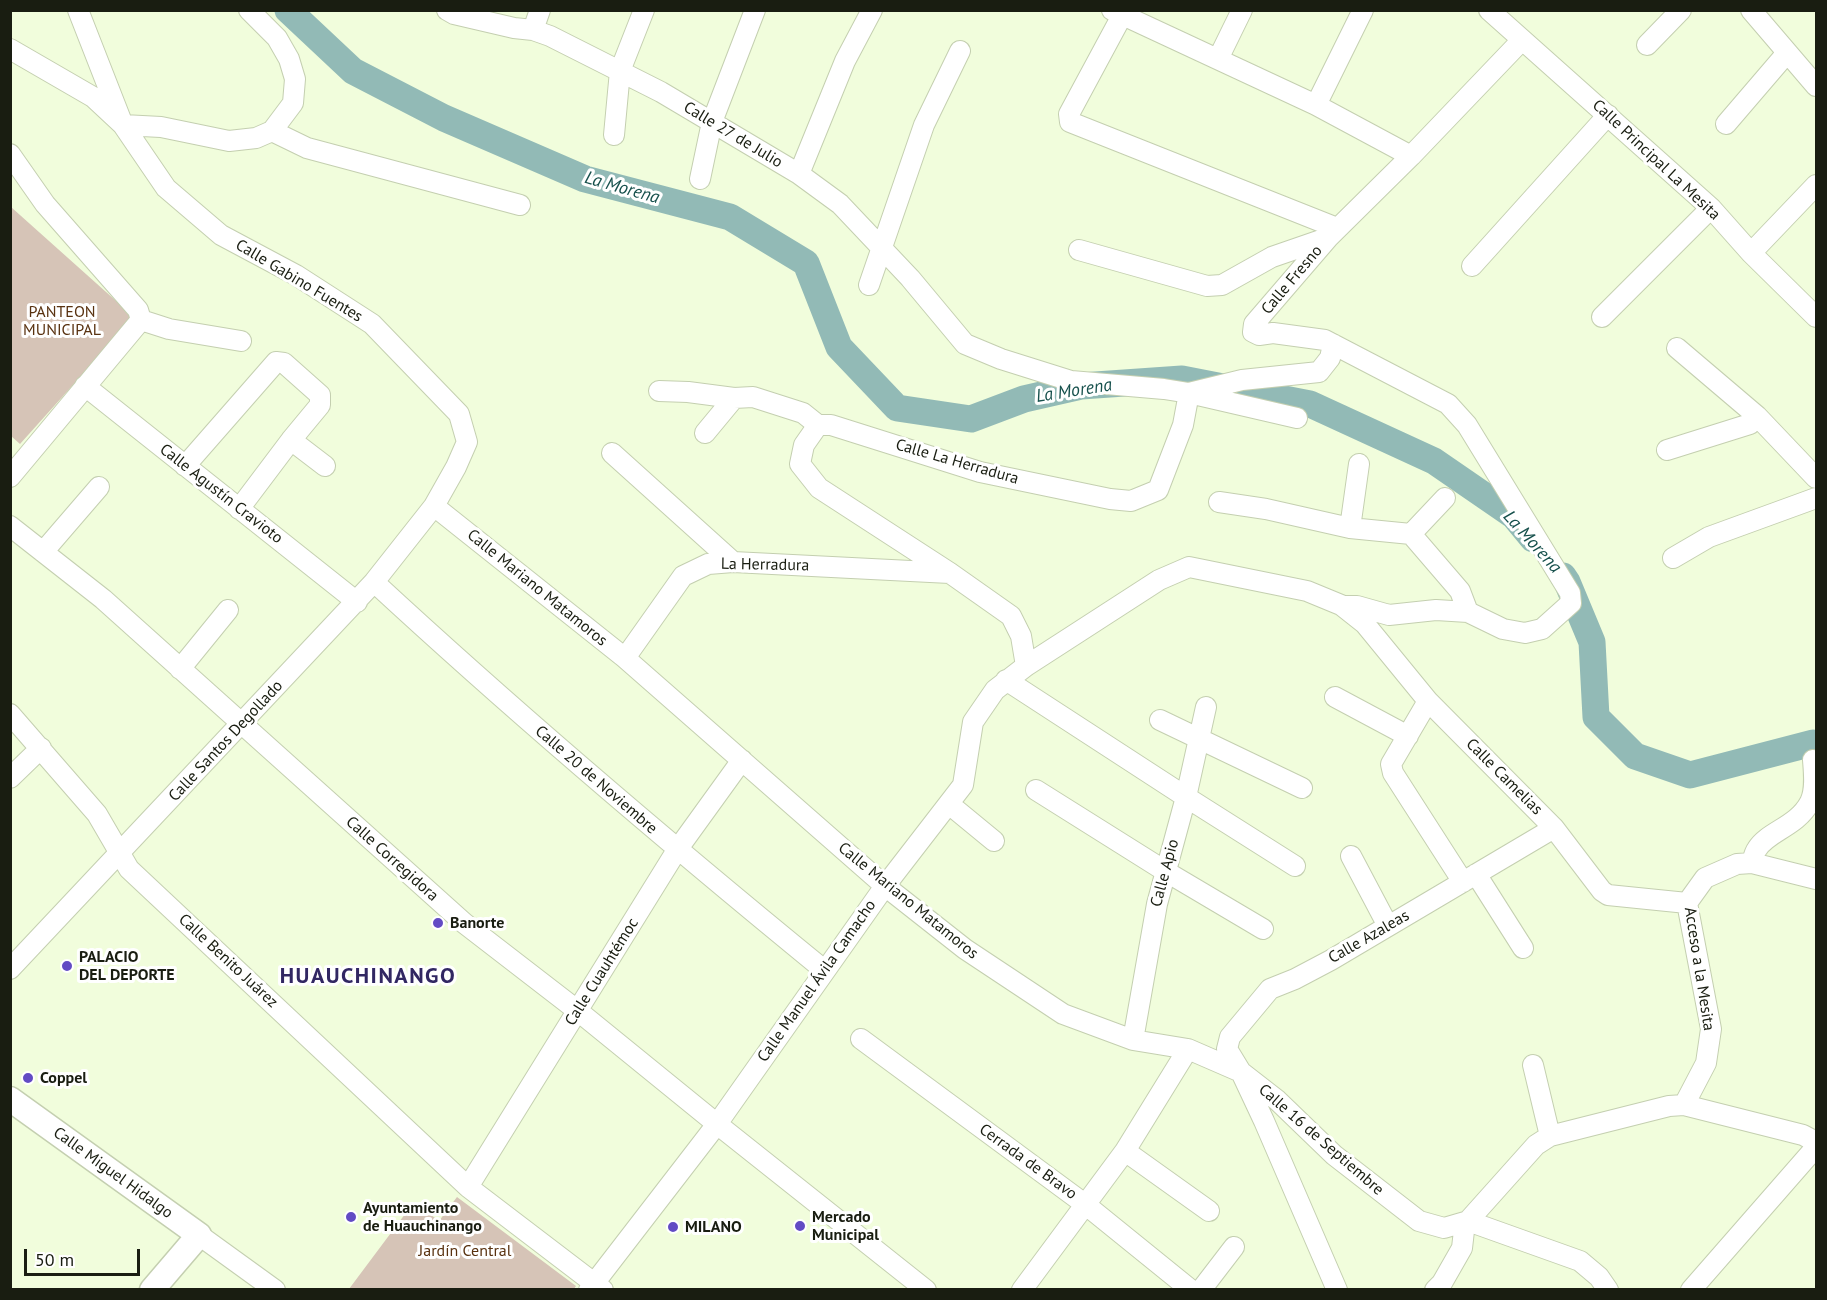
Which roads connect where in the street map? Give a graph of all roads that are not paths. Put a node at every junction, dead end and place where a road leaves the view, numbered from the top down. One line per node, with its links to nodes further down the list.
1 (78, 10): 28 (street)
2 (249, 10): 29 (street)
3 (447, 10): 14 (street, Calle 27 de Julio)
4 (540, 10): 15 (street)
5 (644, 10): 22 (street)
6 (755, 10): 26 (street)
7 (872, 10): 33 (street)
8 (1242, 10): 21 (street)
9 (1363, 10): 24 (street)
10 (1489, 10): 16 (street, Calle Principal La Mesita)
11 (1681, 10): 17 (street)
12 (1751, 10): 20 (street)
13 (1119, 12): 21 (street); 38 (street)
14 (481, 15): 15 (street, Calle 27 de Julio)
15 (533, 30): 22 (street, Calle 27 de Julio)
16 (1522, 40): 25 (street, Calle Principal La Mesita); 32 (street, Calle Fresno)
17 (1647, 45)
18 (10, 49): 28 (street)
19 (960, 51): 39 (street)
20 (1786, 54): 23 (street); 27 (street)
21 (1218, 59): 24 (street)
22 (620, 71): 26 (street, Calle 27 de Julio); 30 (street)
23 (1816, 87)
24 (1316, 105): 32 (street)
25 (1608, 115): 37 (street, Calle Principal La Mesita); 42 (street)
26 (712, 122): 33 (street, Calle 27 de Julio); 34 (street)
27 (1726, 124)
28 (123, 125): 29 (street); 70 (street, Calle Gabino Fuentes)
29 (272, 131): 36 (street)
30 (614, 135)
31 (10, 154): 46 (street)
32 (1411, 156): 38 (street, Calle Fresno)
33 (799, 174): 39 (street, Calle 27 de Julio)
34 (700, 179)
35 (1816, 185): 41 (street)
36 (520, 205)
37 (1711, 208): 41 (street, Calle Principal La Mesita); 44 (street)
38 (1332, 233): 40 (street); 48 (street, Calle Fresno)
39 (882, 249): 43 (street); 52 (street, Calle 27 de Julio)
40 (1079, 250)
41 (1751, 253): 45 (street, Calle Principal La Mesita)
42 (1472, 266)
43 (869, 285)
44 (1602, 317)
45 (1816, 317)
46 (141, 320): 47 (street); 50 (street)
47 (242, 341)
48 (1333, 344): 52 (street); 83 (street, Calle Fresno)
49 (1677, 348): 54 (street)
50 (85, 387): 62 (street, Calle Agustín Cravioto); 64 (street)
51 (659, 391): 53 (street, Calle La Herradura)
52 (1189, 393): 55 (street); 56 (street, Calle La Herradura)
53 (734, 398): 56 (street, Calle La Herradura); 57 (street)
54 (1757, 416): 59 (street); 65 (street)
55 (1297, 418)
56 (818, 425): 78 (street)
57 (705, 433)
58 (291, 440): 62 (street); 63 (street); 71 (street)
59 (1667, 450)
60 (612, 453): 77 (street)
61 (1359, 464): 73 (street)
62 (186, 466): 71 (street, Calle Agustín Cravioto)
63 (325, 466)
64 (10, 477)
65 (1816, 478)
66 (99, 487): 75 (street)
67 (1445, 498): 74 (street)
68 (1816, 498): 76 (street)
69 (1219, 502): 73 (street)
70 (434, 506): 79 (street, Calle Santos Degollado); 84 (street, Calle Mariano Matamoros)
71 (239, 509): 80 (street, Calle Agustín Cravioto)
72 (10, 526): 75 (street, Calle Corregidora)
73 (1350, 528): 74 (street)
74 (1411, 534): 83 (street)
75 (43, 552): 86 (street, Calle Corregidora)
76 (1673, 558)
77 (733, 562): 78 (street, La Herradura); 84 (street, La Herradura)
78 (950, 573): 85 (street)
79 (374, 582): 80 (street, Calle Santos Degollado); 106 (street, Calle 20 de Noviembre)
80 (357, 602): 93 (street, Calle Santos Degollado)
81 (1341, 605): 83 (street); 85 (street, Calle Manuel Ávila Camacho); 89 (street, Calle Camelias)
82 (228, 610): 86 (street)
83 (1468, 612)
84 (625, 658): 97 (street, Calle Mariano Matamoros)
85 (1026, 666): 87 (street, Calle Manuel Ávila Camacho)
86 (180, 669): 93 (street, Calle Corregidora)
87 (1006, 680): 102 (street); 103 (street, Calle Manuel Ávila Camacho)
88 (1335, 698): 94 (street)
89 (1428, 701): 94 (street); 104 (street, Calle Camelias)
90 (1206, 707): 95 (street, Calle Apio)
91 (10, 714): 96 (street, Calle Benito Juárez)
92 (1160, 720): 95 (street)
93 (242, 725): 107 (street, Calle Santos Degollado); 121 (street, Calle Corregidora)
94 (1408, 736): 112 (street)
95 (1198, 740): 100 (street); 102 (street, Calle Apio)
96 (41, 748): 99 (street); 107 (street, Calle Benito Juárez)
97 (742, 760): 106 (street, Calle Cuauhtémoc); 114 (street, Calle Mariano Matamoros)
98 (1813, 760): 109 (street)
99 (10, 778)
100 (1302, 788)
101 (1036, 790): 111 (street)
102 (1186, 798): 110 (street); 111 (street, Calle Apio)
103 (949, 804): 105 (street); 114 (street, Calle Manuel Ávila Camacho)
104 (1554, 828): 112 (street, Calle Azaleas); 115 (street, Calle Camelias)
105 (994, 841)
106 (677, 850): 120 (street, Calle 20 de Noviembre); 121 (street, Calle Cuauhtémoc)
107 (120, 853): 119 (street, Calle Santos Degollado); 134 (street, Calle Benito Juárez)
108 (1351, 856): 116 (street)
109 (1752, 863): 113 (street, Acceso a la Mesita); 115 (street, Acceso a la Mesita)
110 (1295, 866)
111 (1165, 871): 117 (street); 123 (street, Calle Apio)
112 (1470, 878): 116 (street, Calle Azaleas); 118 (street)
113 (1816, 879)
114 (885, 886): 120 (street, Calle Manuel Ávila Camacho); 123 (street, Calle Mariano Matamoros)
115 (1687, 903): 128 (street, Acceso a la Mesita)
116 (1388, 926): 126 (street, Calle Azaleas)
117 (1263, 929)
118 (1523, 948)
119 (10, 969)
120 (825, 970): 129 (street, Calle Manuel Ávila Camacho)
121 (578, 1011): 129 (street, Calle Corregidora); 134 (street, Calle Cuauhtémoc)
122 (861, 1038): 135 (street, Cerrada de Bravo)
123 (1133, 1040): 124 (street, Calle Mariano Matamoros)
124 (1188, 1049): 126 (street, Calle Mariano Matamoros); 133 (street)
125 (1533, 1065): 130 (street)
126 (1241, 1072): 137 (street, Calle 16 de Septiembre); 147 (street)
127 (10, 1099): 138 (main road, Calle Miguel Hidalgo)
128 (1684, 1105): 130 (street); 131 (street)
129 (717, 1124): 140 (street, Calle Manuel Ávila Camacho); 143 (street, Calle Corregidora)
130 (1550, 1136): 137 (street)
131 (1816, 1142)
132 (1816, 1147): 150 (street)
133 (1125, 1151): 135 (street); 136 (street)
134 (468, 1187): 140 (street, Calle Benito Juárez)
135 (1086, 1205): 144 (street); 145 (street, Cerrada de Bravo)
136 (1209, 1211)
137 (1467, 1221): 148 (street); 149 (street)
138 (199, 1235): 141 (main road); 142 (street, Calle Miguel Hidalgo)
139 (1234, 1247): 146 (street)
140 (596, 1287)
141 (152, 1290)
142 (275, 1290)
143 (926, 1290)
144 (1022, 1290)
145 (1191, 1290)
146 (1201, 1290)
147 (1337, 1290)
148 (1435, 1290)
149 (1608, 1290)
150 (1691, 1290)

